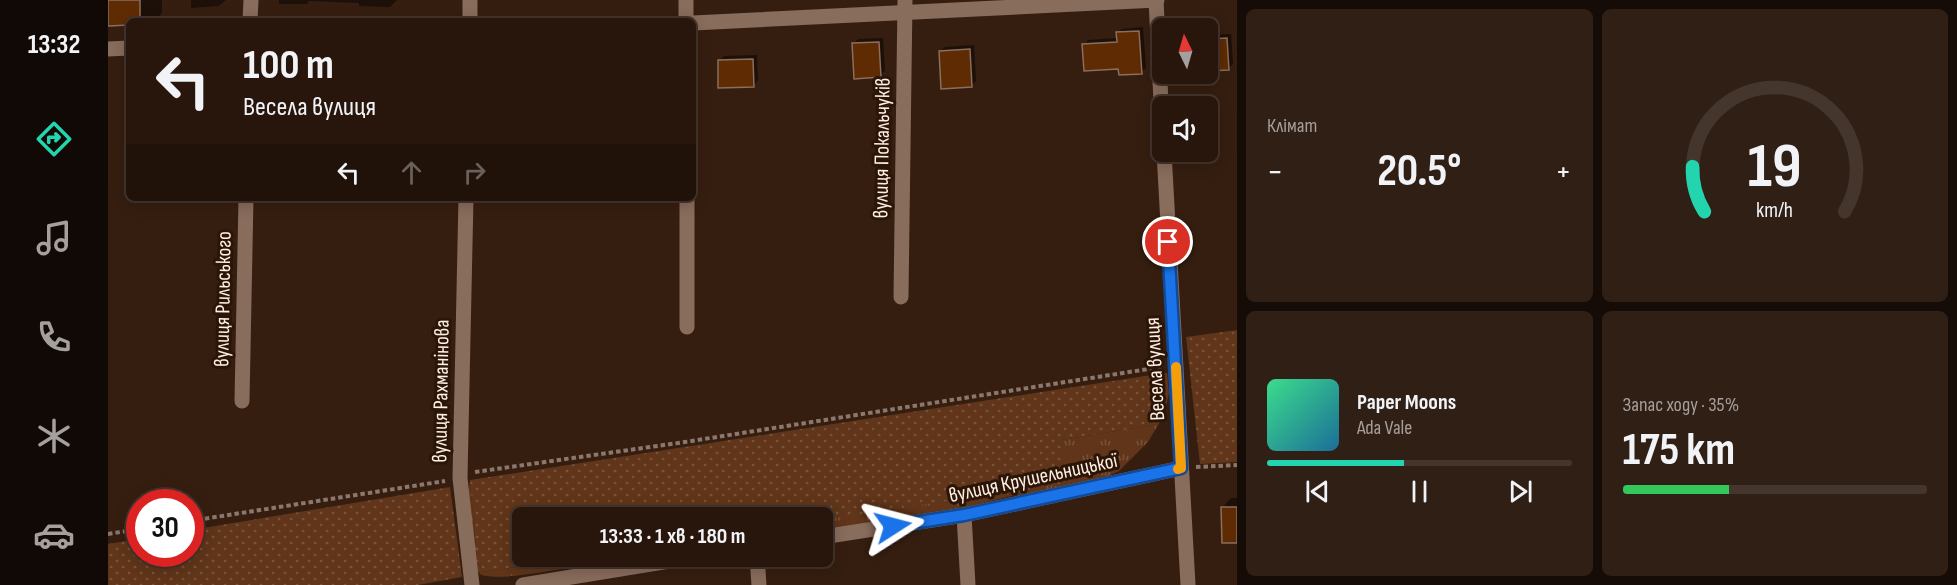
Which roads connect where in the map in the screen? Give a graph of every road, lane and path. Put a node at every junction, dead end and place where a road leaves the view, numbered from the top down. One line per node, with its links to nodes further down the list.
1 (250, 0): 6 (street)
2 (470, 0): 7 (street)
3 (686, 0): 8 (street)
4 (1157, 0): 5 (street); 12 (street)
5 (905, 6): 9 (street); 17 (street, вулиця Покальчуків)
6 (250, 18)
7 (470, 18)
8 (686, 18)
9 (696, 23)
10 (126, 48): 11 (street)
11 (108, 49)
12 (1161, 96)
13 (1165, 162): 19 (street, Весела вулиця)
14 (246, 201): 20 (street, вулиця Рильського)
15 (466, 201): 23 (street, вулиця Рахманінова)
16 (687, 201): 18 (street)
17 (901, 297)
18 (687, 327)
19 (1176, 365): 22 (street, Весела вулиця); 23 (path)
20 (242, 401)
21 (1237, 465): 22 (path)
22 (1181, 468): 24 (street, вулиця Крушельницької); 36 (street, Весела вулиця)
23 (460, 478): 25 (path); 32 (street, вулиця Рахманінова)
24 (964, 515): 28 (street, вулиця Крушельницької); 35 (street)
25 (204, 519)
26 (126, 531): 27 (path)
27 (108, 534)
28 (833, 535)
29 (637, 567): 31 (street)
30 (758, 567): 34 (street)
31 (546, 583): 33 (street)
32 (472, 585)
33 (523, 585)
34 (759, 585)
35 (968, 585)
36 (1188, 585)

